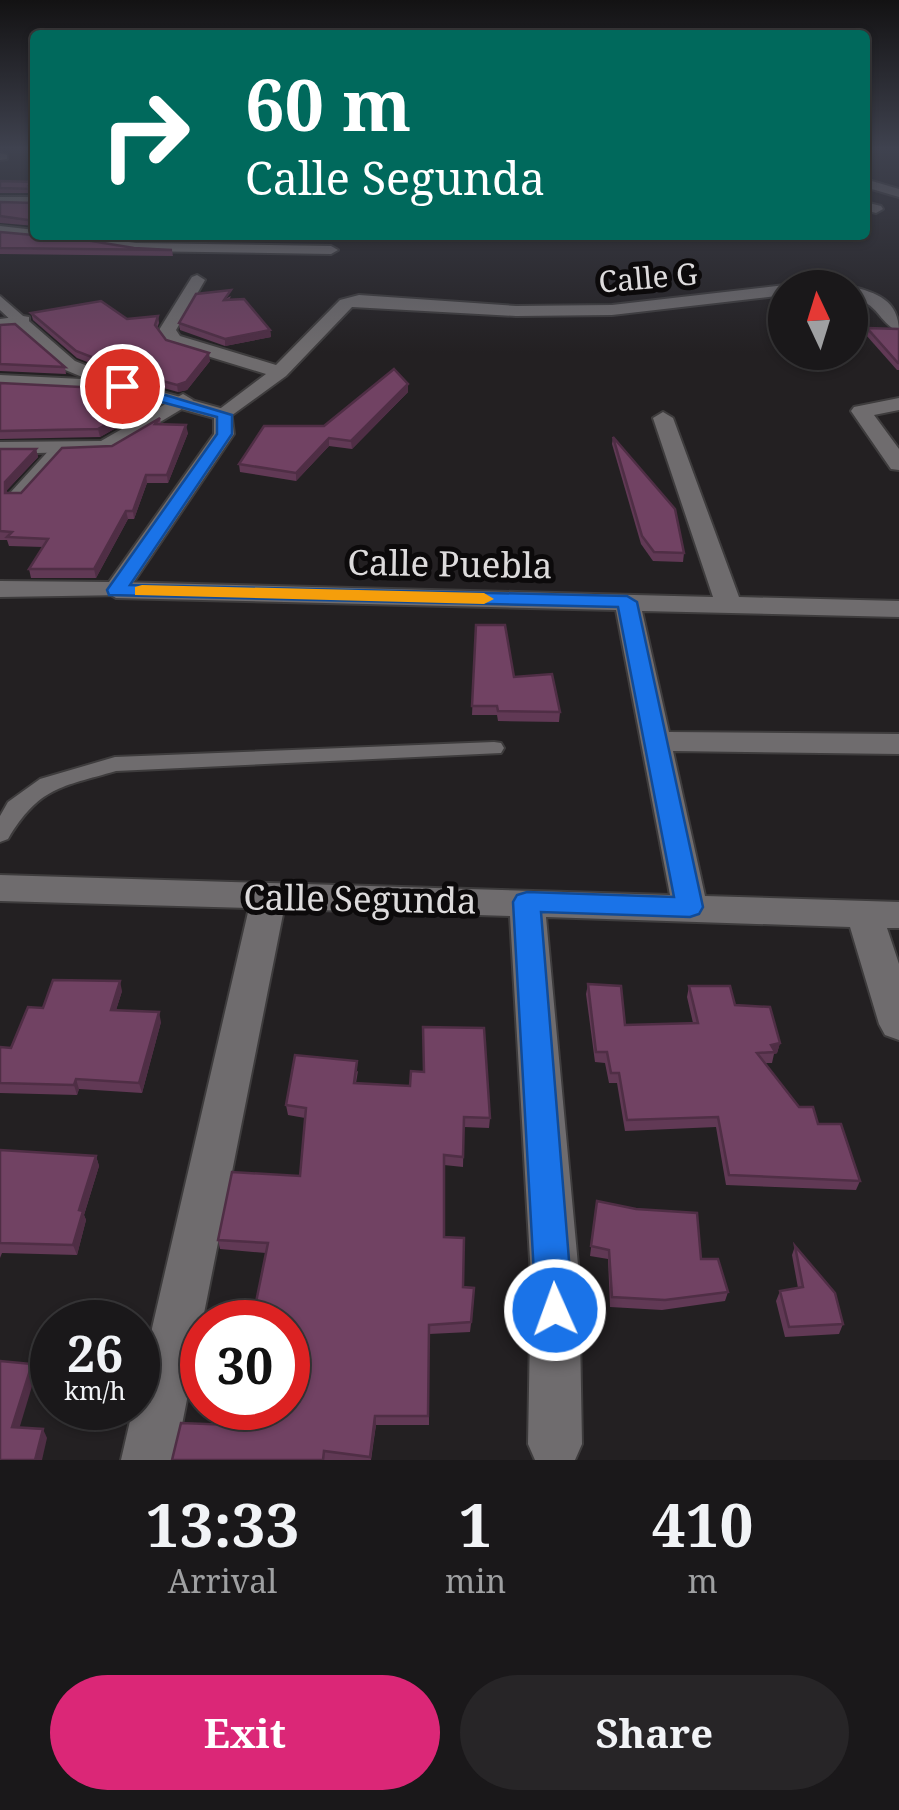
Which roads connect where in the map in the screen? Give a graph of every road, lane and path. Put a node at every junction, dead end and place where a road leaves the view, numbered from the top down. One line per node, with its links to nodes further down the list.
1 (0, 230): 2 (street)
2 (30, 233)
3 (85, 240): 4 (street)
4 (331, 250)
5 (196, 280): 12 (street)
6 (768, 292): 12 (street, Calle G)
7 (868, 297): 11 (street)
8 (0, 301): 9 (street)
9 (22, 321): 10 (street); 14 (street)
10 (0, 324)
11 (899, 327)
12 (280, 372): 17 (street)
13 (0, 381): 14 (street)
14 (122, 386): 15 (street)
15 (183, 400): 17 (street); 20 (street)
16 (899, 404): 21 (street)
17 (224, 415): 24 (street)
18 (663, 418): 26 (street)
19 (0, 448): 20 (street)
20 (57, 450): 22 (lane)
21 (899, 464)
22 (16, 496)
23 (0, 589): 24 (street, Calle Puebla)
24 (116, 590): 25 (street, Calle Puebla)
25 (627, 602): 26 (street, Calle Puebla); 28 (street)
26 (728, 604): 27 (street, Calle Puebla)
27 (899, 609)
28 (655, 742): 29 (street); 35 (street)
29 (899, 744)
30 (494, 748): 31 (lane)
31 (0, 834)
32 (0, 888): 33 (street, Calle Segunda)
33 (270, 897): 34 (street, Calle Segunda); 39 (street)
34 (527, 902): 35 (street, Calle Segunda); 38 (street)
35 (690, 907): 36 (street, Calle Segunda)
36 (882, 914): 37 (street)
37 (899, 1024)
38 (555, 1444)
39 (148, 1460)

